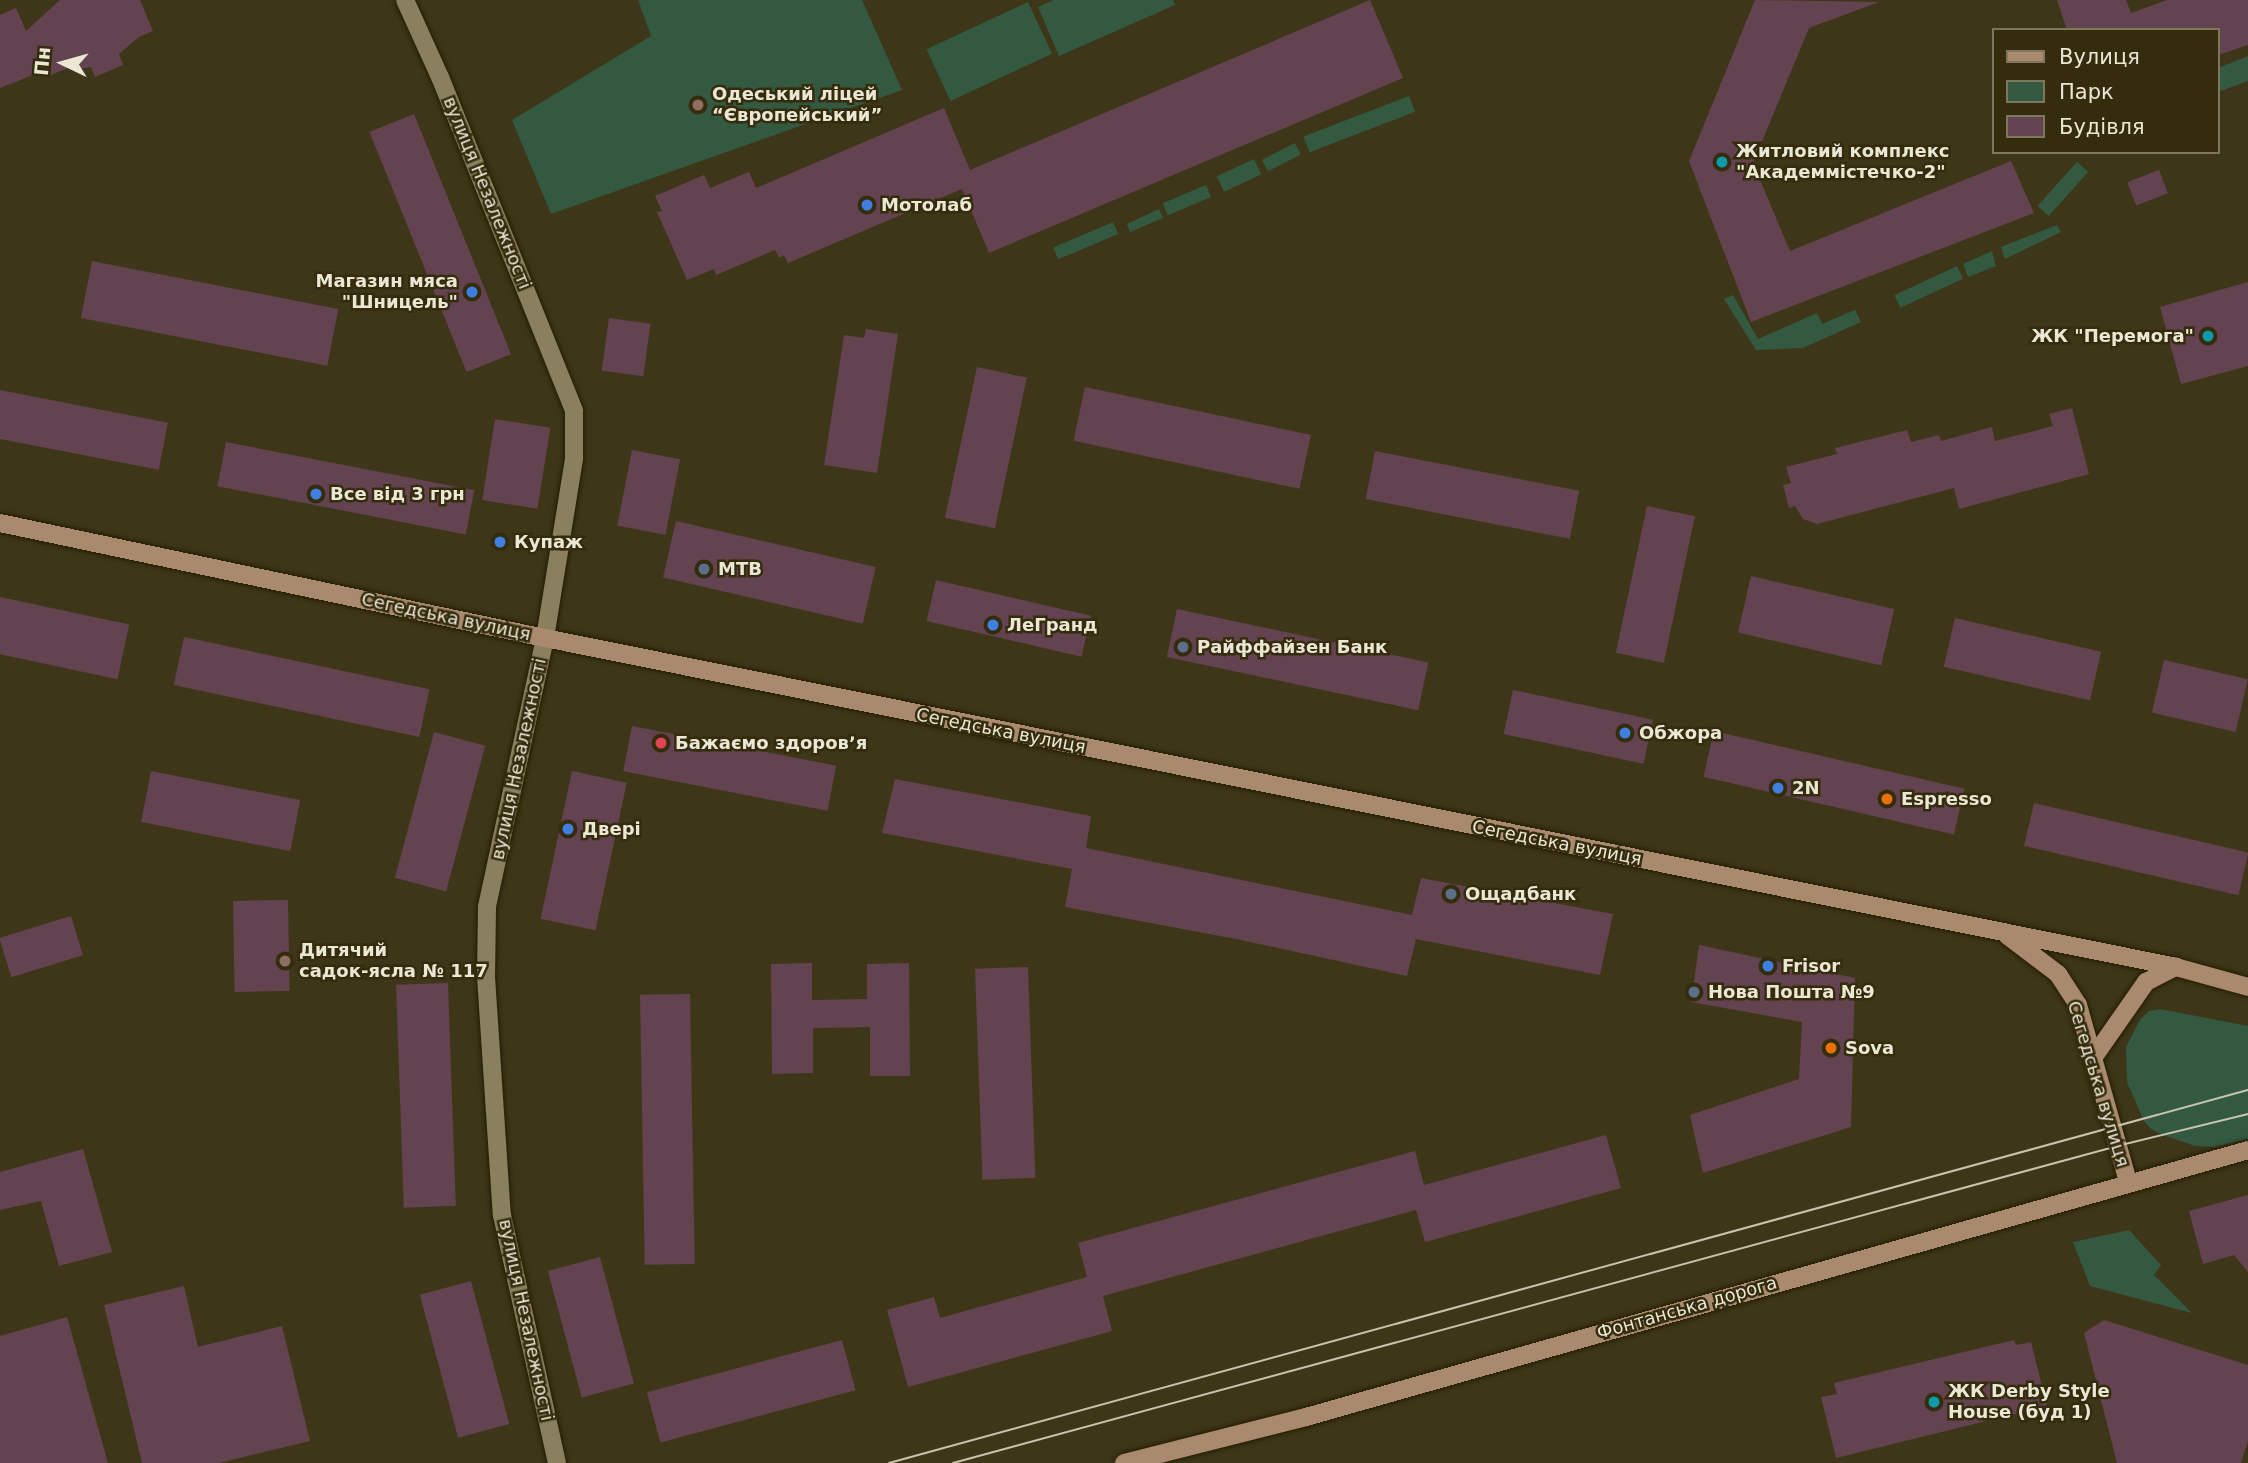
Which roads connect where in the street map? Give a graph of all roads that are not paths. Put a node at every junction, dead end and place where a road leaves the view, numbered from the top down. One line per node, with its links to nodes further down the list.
1 (405, 0): 3 (street, вулиця Незалежності)
2 (0, 523): 3 (main road, Сегедська вулиця)
3 (545, 638): 4 (main road, Сегедська вулиця); 10 (street, вулиця Незалежності)
4 (2004, 933): 5 (main road, Сегедська вулиця); 7 (main road, Сегедська вулиця)
5 (2176, 967): 6 (main road, Сегедська вулиця); 7 (main road)
6 (2248, 987)
7 (2093, 1058): 9 (main road, Сегедська вулиця)
8 (2248, 1150): 9 (main road, Фонтанська дорога)
9 (2128, 1182): 11 (main road, Фонтанська дорога)
10 (557, 1463)
11 (1124, 1463)

